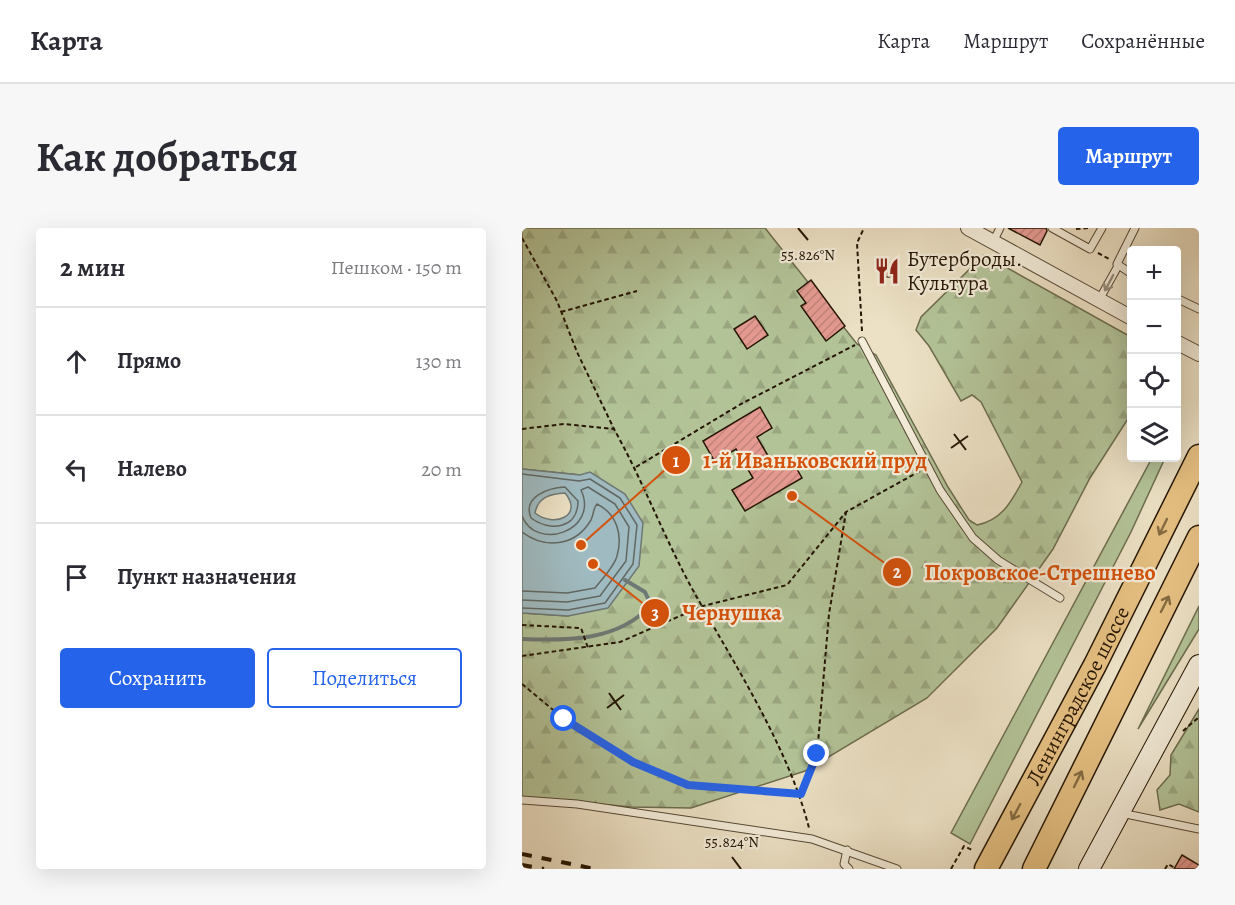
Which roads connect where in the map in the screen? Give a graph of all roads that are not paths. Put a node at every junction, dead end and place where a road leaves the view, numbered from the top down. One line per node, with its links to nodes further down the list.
1 (968, 228): 6 (street)
2 (1000, 228): 6 (lane)
3 (1052, 228): 4 (lane)
4 (1102, 228)
5 (1135, 228): 7 (lane)
6 (993, 242): 9 (street)
7 (1117, 265): 8 (lane); 9 (lane, one-way to 9)
8 (1127, 271)
9 (1100, 300): 12 (street)
10 (1181, 302): 11 (lane)
11 (1199, 309)
12 (1127, 316)
13 (862, 340): 18 (lane)
14 (1181, 345): 15 (street)
15 (1199, 354)
16 (1199, 456): 26 (main road, Ленинградское шоссе, one-way to 26)
17 (1199, 537): 27 (main road, Ленинградское шоссе, one-way to 17)
18 (1060, 598)
19 (1199, 665): 21 (street)
20 (522, 800): 23 (lane)
21 (1118, 813): 22 (lane); 28 (street)
22 (1199, 830)
23 (847, 850): 24 (lane); 25 (lane)
24 (849, 869)
25 (895, 869)
26 (986, 869)
27 (1034, 869)
28 (1089, 869)

